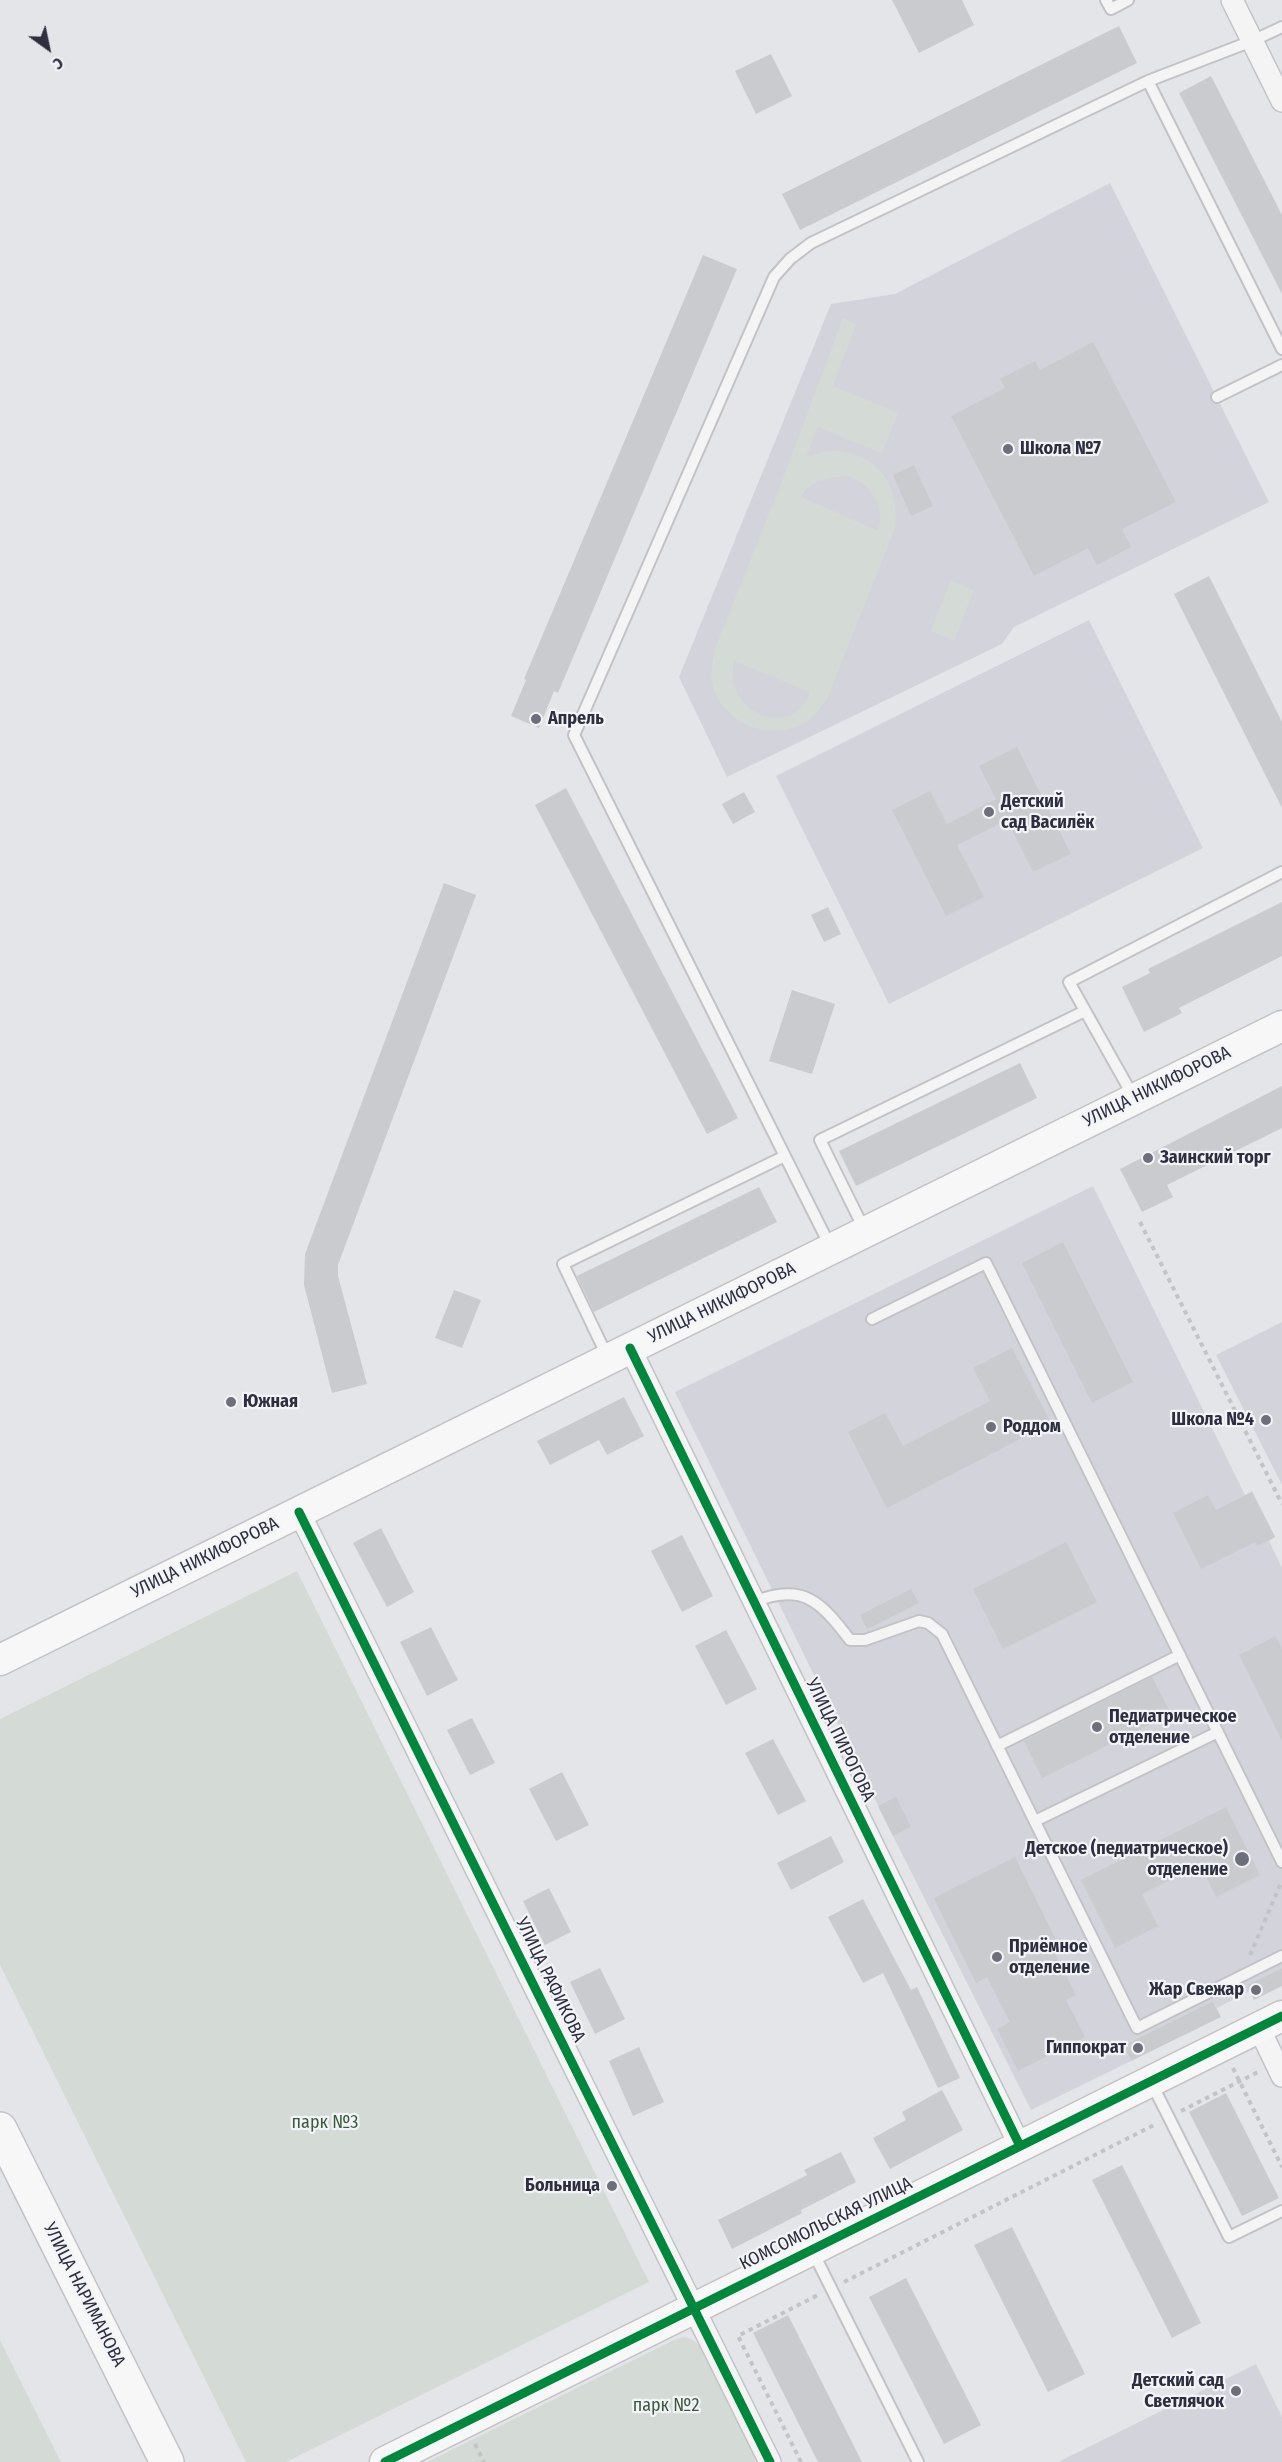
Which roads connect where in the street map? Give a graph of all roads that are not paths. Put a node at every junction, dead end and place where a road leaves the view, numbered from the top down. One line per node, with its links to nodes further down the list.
1 (1106, 0): 2 (lane)
2 (1128, 0)
3 (1232, 0): 5 (street)
4 (1282, 27): 5 (lane)
5 (1252, 41): 6 (lane); 7 (street)
6 (1148, 81): 8 (lane); 15 (lane)
7 (1282, 101)
8 (1282, 349)
9 (1282, 365): 10 (lane)
10 (1217, 397)
11 (1282, 872): 12 (lane)
12 (1085, 1011): 14 (lane); 16 (lane)
13 (1282, 1026): 14 (main road, УЛИЦА НИКИФОРОВА)
14 (1134, 1099): 16 (main road, УЛИЦА НИКИФОРОВА)
15 (785, 1156): 17 (lane); 19 (lane)
16 (865, 1232): 17 (main road, УЛИЦА НИКИФОРОВА)
17 (831, 1249): 19 (main road, УЛИЦА НИКИФОРОВА)
18 (872, 1319): 22 (lane)
19 (619, 1354): 20 (main road, УЛИЦА НИКИФОРОВА); 21 (street, УЛИЦА ПИРОГОВА)
20 (299, 1512): 23 (main road, УЛИЦА НИКИФОРОВА); 36 (street, УЛИЦА РАФИКОВА)
21 (754, 1602): 25 (lane); 33 (street, УЛИЦА ПИРОГОВА)
22 (1180, 1655): 24 (lane); 25 (lane)
23 (0, 1660)
24 (1218, 1732): 26 (lane); 27 (lane)
25 (997, 1746): 26 (lane)
26 (1035, 1821): 28 (lane)
27 (1282, 1862)
28 (1282, 1956)
29 (1270, 2022): 30 (street); 31 (main road, КОМСОМОЛЬСКАЯ УЛИЦА)
30 (1282, 2076)
31 (1151, 2082): 33 (main road, КОМСОМОЛЬСКАЯ УЛИЦА); 34 (lane)
32 (0, 2129): 37 (main road, УЛИЦА НАРИМАНОВА)
33 (1020, 2146): 35 (main road, КОМСОМОЛЬСКАЯ УЛИЦА)
34 (1282, 2211)
35 (812, 2250): 36 (main road, КОМСОМОЛЬСКАЯ УЛИЦА); 40 (lane)
36 (694, 2308): 38 (main road, КОМСОМОЛЬСКАЯ УЛИЦА); 39 (street, УЛИЦА РАФИКОВА)
37 (167, 2462)
38 (385, 2462)
39 (770, 2462)
40 (918, 2462)

